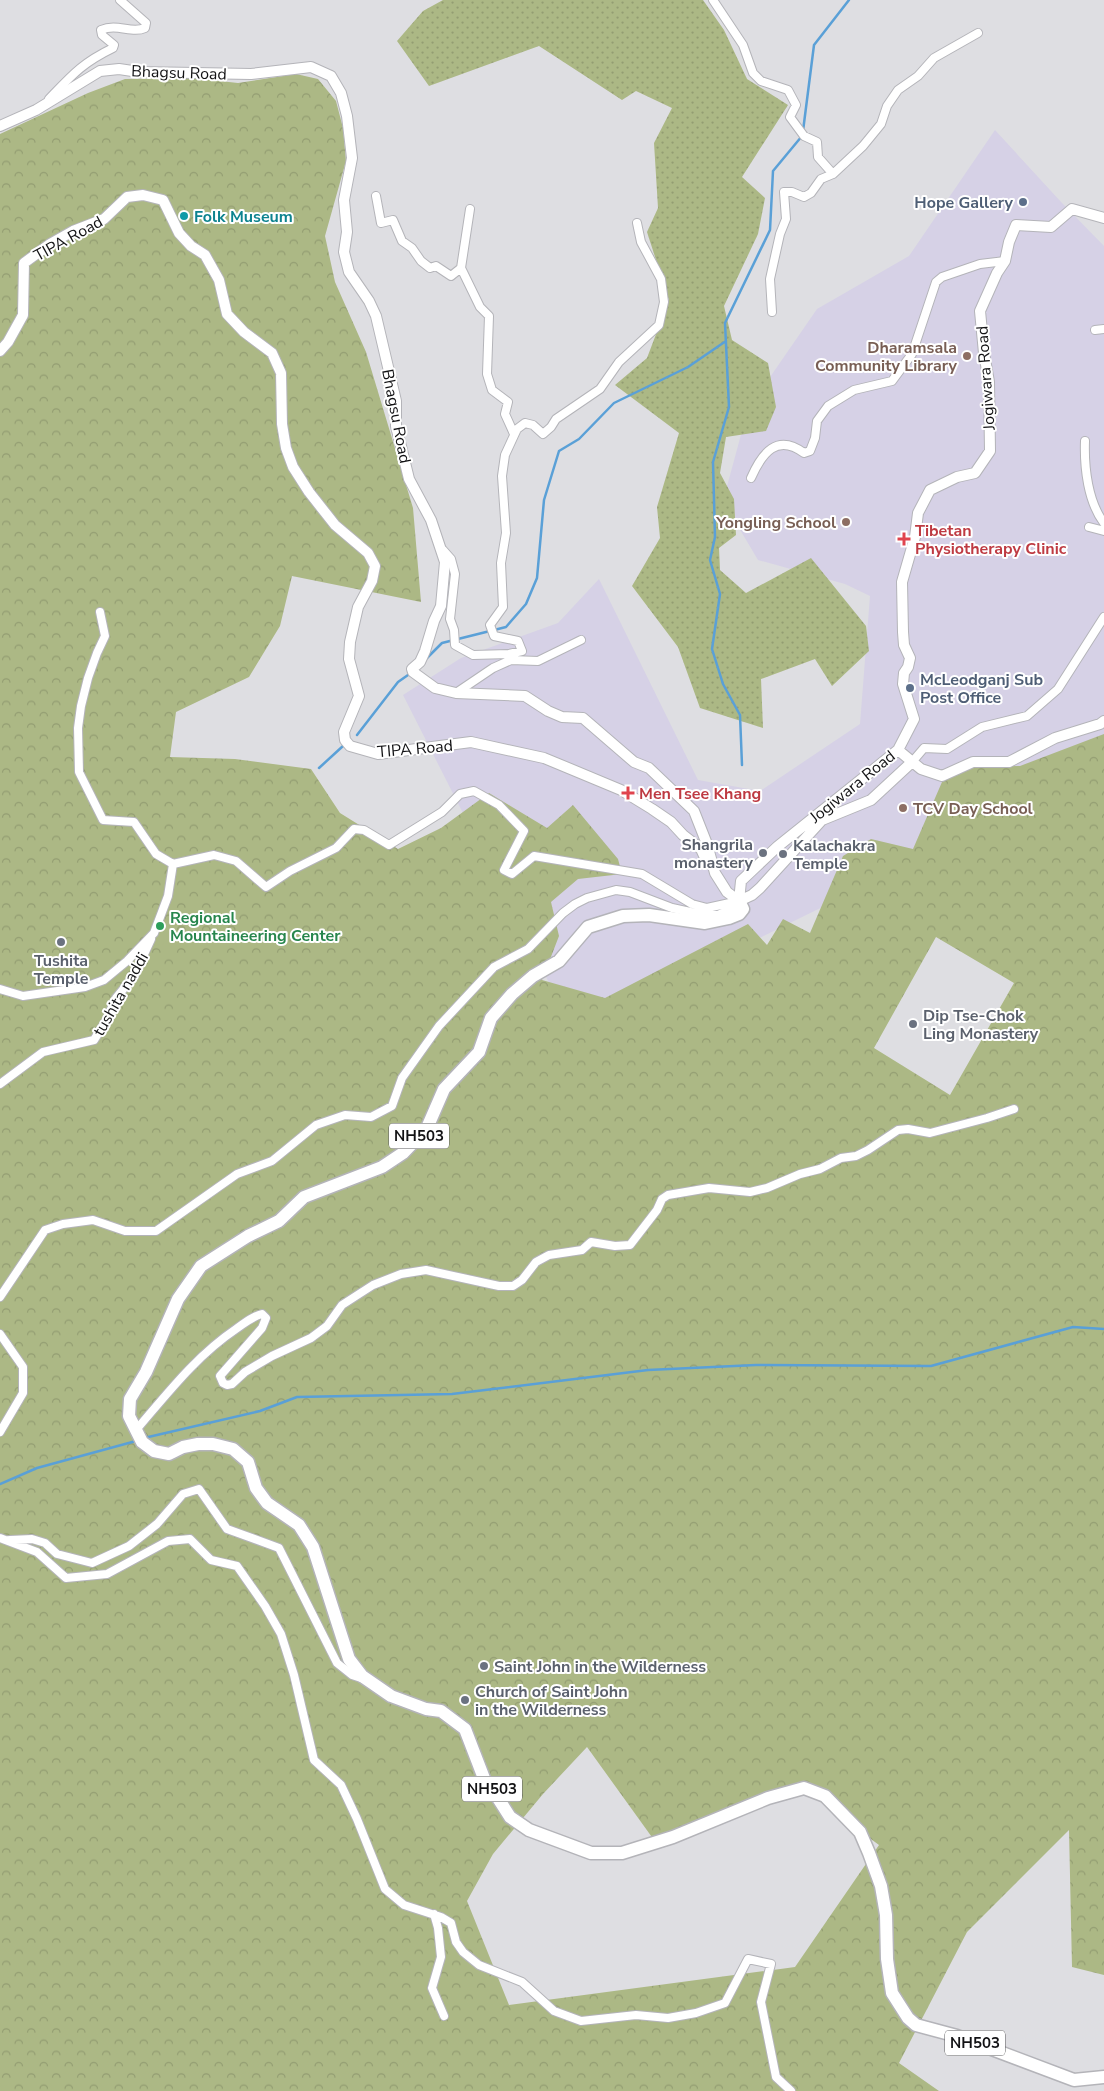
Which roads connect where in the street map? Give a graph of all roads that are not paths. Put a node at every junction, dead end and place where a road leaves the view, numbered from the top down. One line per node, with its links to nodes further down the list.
1 (120, 0): 4 (street)
2 (713, 0): 6 (street)
3 (978, 34): 6 (street)
4 (44, 105): 5 (street, Bhagsu Road); 23 (street, Bhagsu Road)
5 (0, 126)
6 (834, 174): 13 (street)
7 (376, 196): 12 (street)
8 (470, 209): 12 (street)
9 (1104, 218): 11 (street, Jogiwara Road)
10 (637, 223): 17 (street)
11 (1005, 262): 19 (street); 29 (street, Jogiwara Road)
12 (461, 268): 17 (street)
13 (772, 312)
14 (1104, 329): 15 (street)
15 (1095, 330)
16 (0, 351): 32 (street, TIPA Road)
17 (514, 434): 23 (street)
18 (1085, 441): 20 (street)
19 (751, 478)
20 (1104, 524)
21 (1090, 527): 22 (street)
22 (1104, 531)
23 (442, 550): 27 (street, Bhagsu Road)
24 (100, 612): 31 (street)
25 (1104, 617): 30 (street)
26 (581, 640): 27 (street)
27 (456, 693): 32 (street, Bhagsu Road)
28 (1104, 721): 30 (street)
29 (898, 750): 30 (street); 33 (street, Jogiwara Road)
30 (912, 762): 33 (street)
31 (172, 864): 33 (street); 34 (street, tushita naddi)
32 (722, 884): 33 (street, Bhagsu Road)
33 (738, 901): 38 (street); 41 (main road, NH503)
34 (154, 933): 35 (street); 36 (street, tushita naddi)
35 (0, 989)
36 (0, 1084)
37 (1014, 1109): 41 (street)
38 (0, 1297)
39 (0, 1334): 40 (street)
40 (0, 1432)
41 (139, 1436): 43 (main road, NH503)
42 (2, 1540): 43 (street); 44 (street)
43 (373, 1683): 46 (main road, NH503)
44 (434, 1914): 45 (street); 47 (street)
45 (444, 2016)
46 (1104, 2077)
47 (791, 2091)

